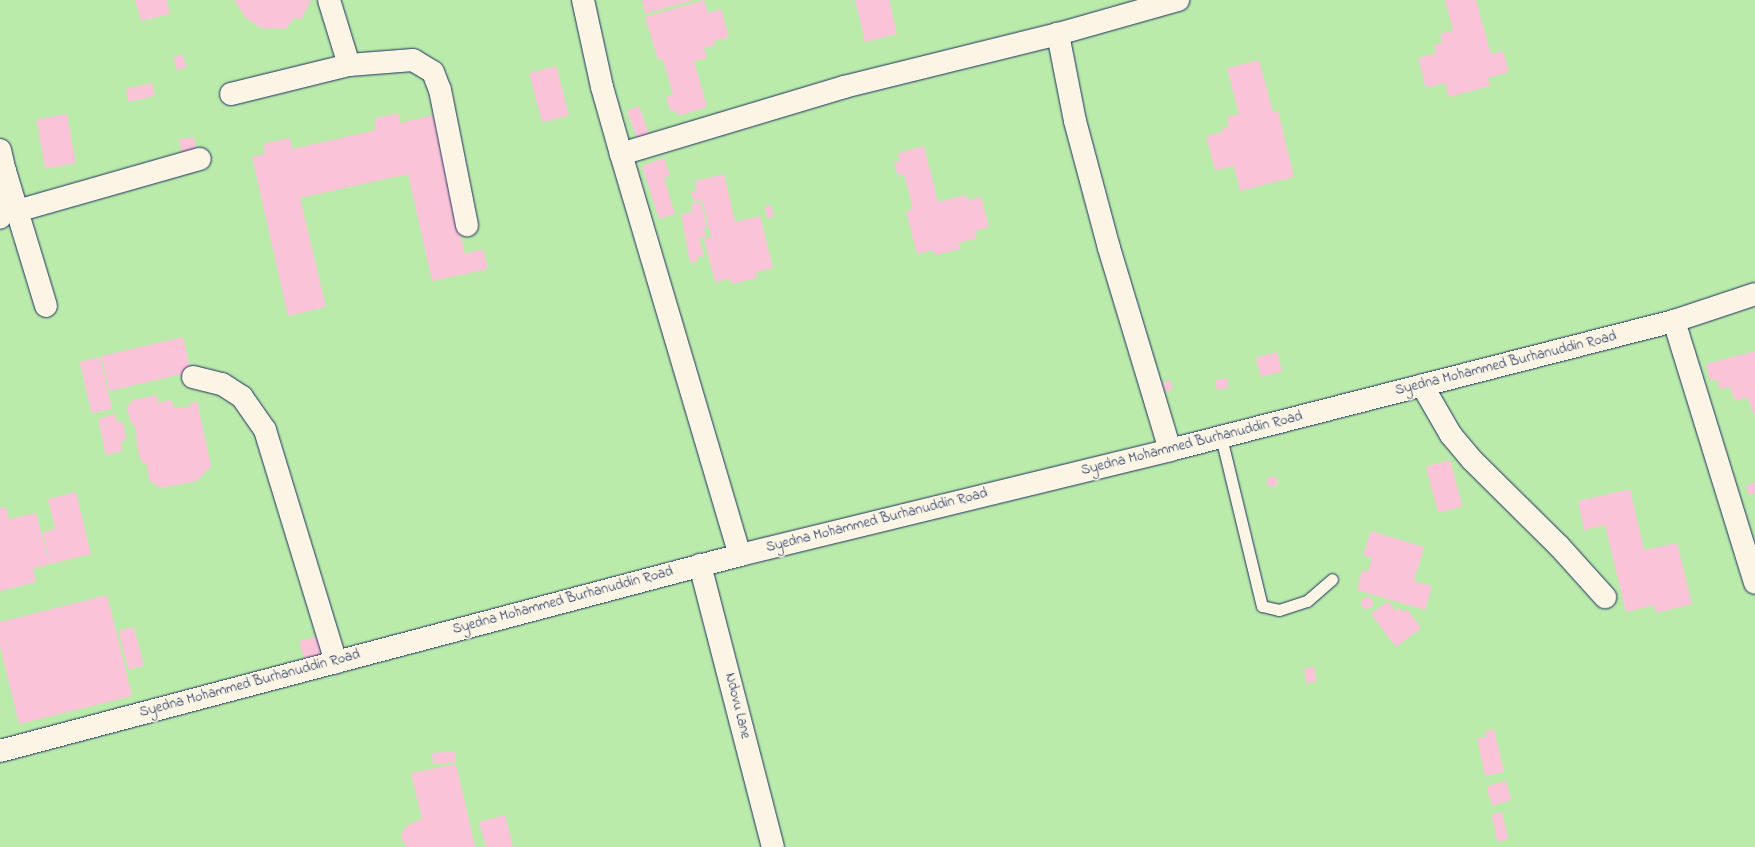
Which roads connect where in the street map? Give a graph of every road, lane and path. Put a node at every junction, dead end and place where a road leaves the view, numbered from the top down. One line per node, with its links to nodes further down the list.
1 (329, 0): 5 (street)
2 (582, 0): 8 (street)
3 (1178, 0): 4 (street)
4 (1058, 34): 8 (street); 18 (street)
5 (349, 65): 6 (street); 11 (street)
6 (231, 94)
7 (0, 150): 10 (street)
8 (621, 154): 19 (street)
9 (200, 159): 10 (street)
10 (8, 215): 13 (street)
11 (467, 226)
12 (1755, 294): 14 (street, Syedna Mohammed Burhanuddin Road)
13 (46, 306)
14 (1674, 320): 16 (street, Syedna Mohammed Burhanuddin Road); 22 (street)
15 (193, 377): 24 (street)
16 (1422, 385): 17 (street, Syedna Mohammed Burhanuddin Road); 23 (street)
17 (1220, 438): 18 (street, Syedna Mohammed Burhanuddin Road); 21 (lane)
18 (1170, 450): 19 (street, Syedna Mohammed Burhanuddin Road)
19 (740, 555): 20 (street, Syedna Mohammed Burhanuddin Road)
20 (700, 565): 24 (street, Syedna Mohammed Burhanuddin Road); 26 (street, Ndovu Lane)
21 (1332, 579)
22 (1755, 584)
23 (1605, 597)
24 (336, 662): 25 (street, Syedna Mohammed Burhanuddin Road)
25 (0, 751)
26 (773, 847)

